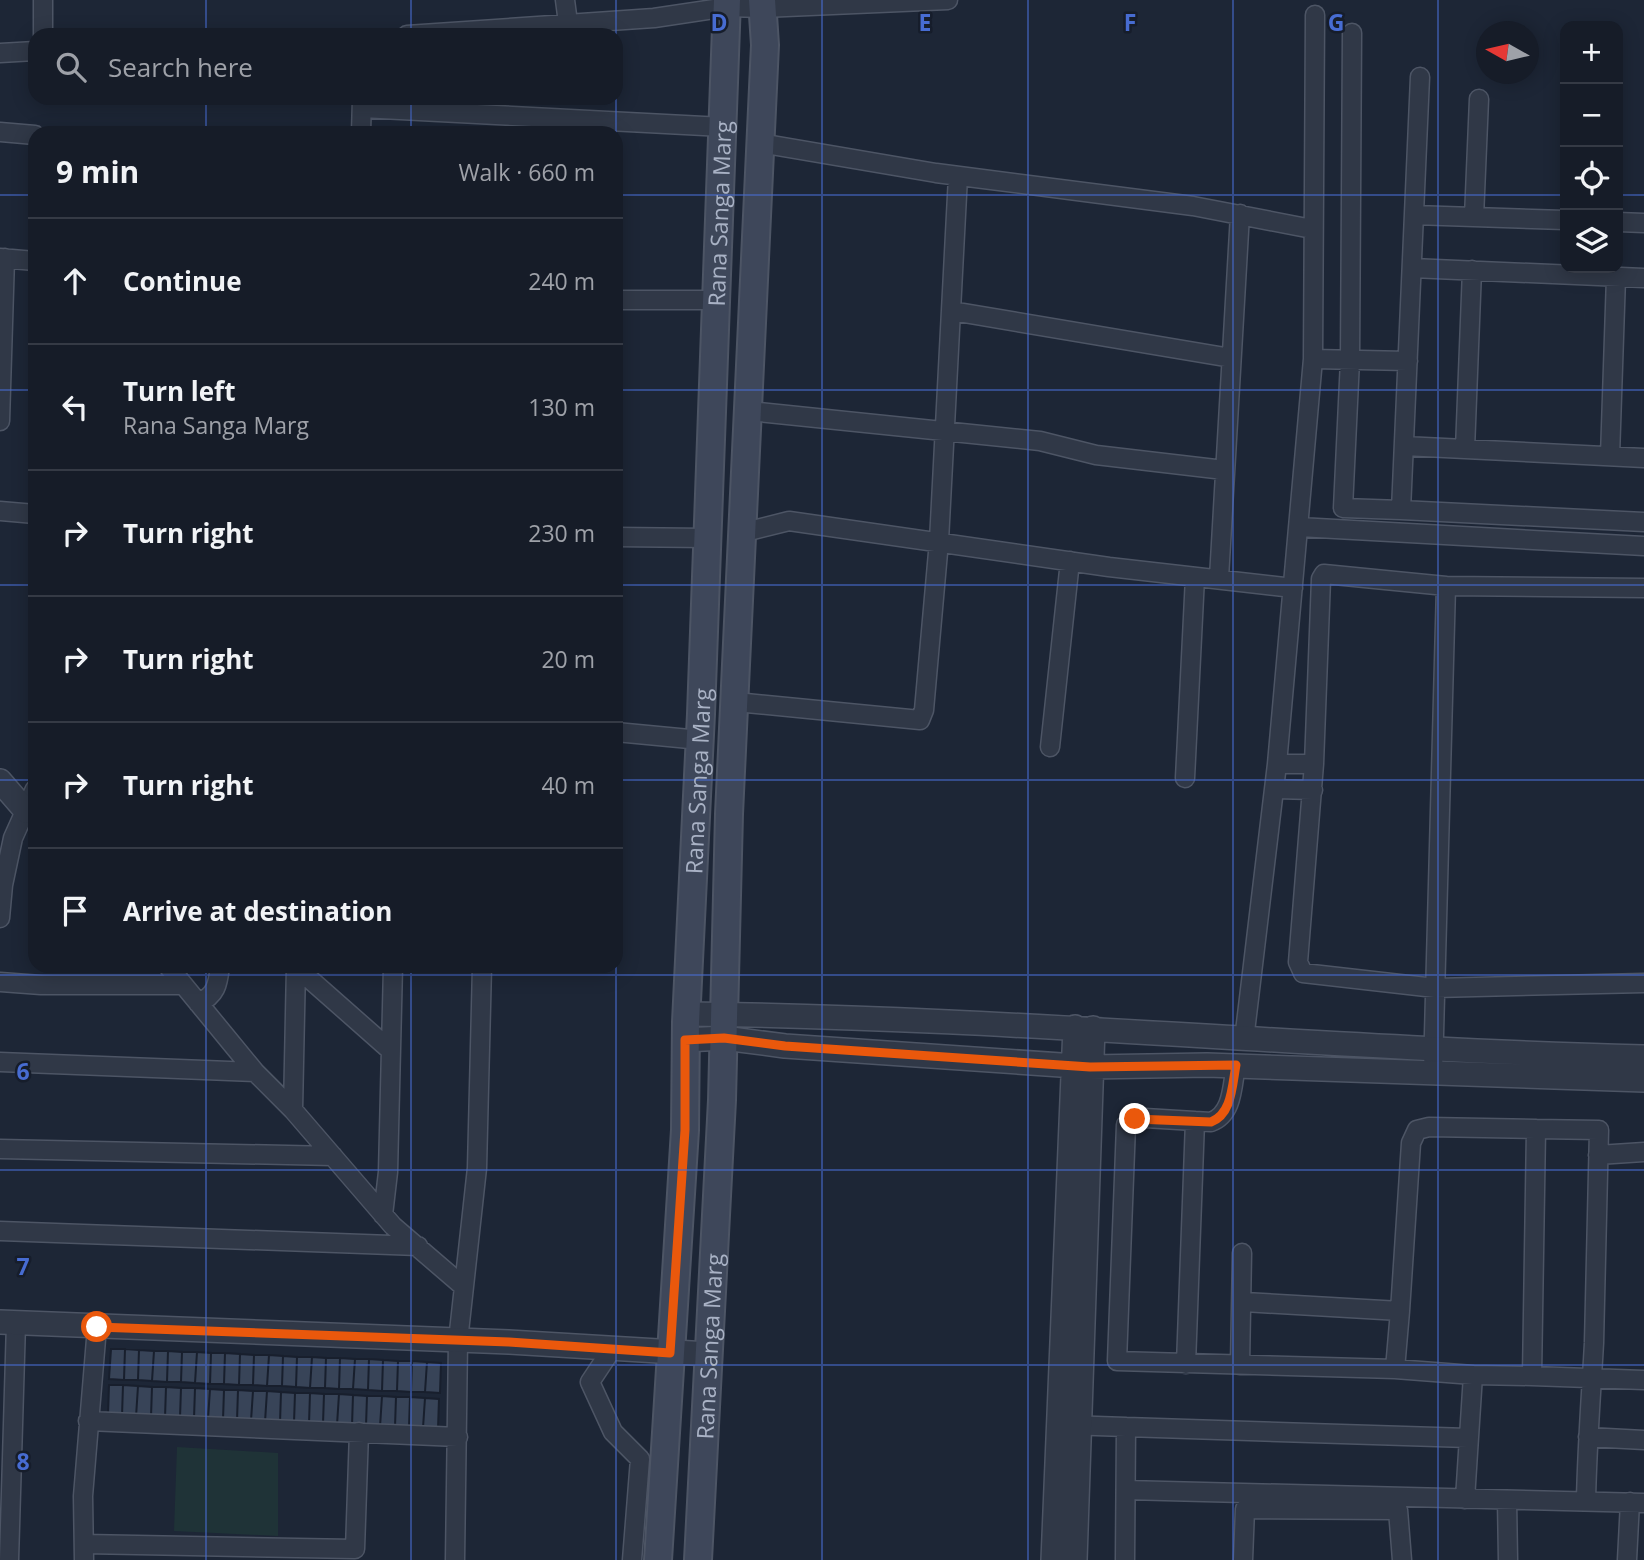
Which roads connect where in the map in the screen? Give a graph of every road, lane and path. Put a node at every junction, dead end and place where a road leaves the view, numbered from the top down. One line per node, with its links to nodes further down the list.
1 (43, 0): 10 (street)
2 (565, 0): 9 (street)
3 (948, 0): 5 (street)
4 (727, 3): 6 (street); 7 (street); 20 (main road, Rana Sanga Marg)
5 (791, 3): 6 (street)
6 (763, 4): 23 (main road, Rana Sanga Marg)
7 (695, 6): 9 (street)
8 (1315, 15): 31 (street)
9 (568, 23): 11 (street)
10 (43, 28)
11 (501, 28)
12 (1352, 33): 43 (street)
13 (28, 51): 14 (street)
14 (0, 53)
15 (1420, 77): 26 (street)
16 (1479, 99): 27 (street)
17 (362, 105): 19 (street)
18 (392, 105): 20 (street)
19 (362, 126)
20 (723, 127): 39 (main road, Rana Sanga Marg)
21 (0, 132): 22 (street)
22 (28, 134)
23 (760, 143): 24 (street); 46 (main road, Rana Sanga Marg)
24 (958, 176): 25 (street); 40 (street)
25 (1240, 214): 31 (street); 41 (street)
26 (1414, 215): 27 (street); 34 (street)
27 (1474, 217): 28 (street)
28 (1560, 220)
29 (1623, 222): 30 (street)
30 (1644, 223)
31 (1312, 229): 42 (street)
32 (2, 258): 33 (street); 45 (street)
33 (28, 260)
34 (1412, 268): 35 (street); 44 (street)
35 (1472, 270): 36 (street); 50 (street)
36 (1616, 277): 37 (street); 51 (street)
37 (1644, 278)
38 (623, 300): 39 (street)
39 (716, 300): 61 (main road, Rana Sanga Marg)
40 (952, 311): 41 (street); 48 (street)
41 (1231, 358): 53 (street)
42 (1312, 359): 43 (street); 58 (street)
43 (1350, 359): 44 (street); 54 (street)
44 (1408, 361): 49 (street)
45 (1, 378): 47 (street)
46 (749, 411): 48 (street); 59 (main road, Rana Sanga Marg)
47 (0, 421)
48 (945, 432): 53 (street); 62 (street)
49 (1404, 446): 50 (street); 54 (street)
50 (1465, 449): 51 (street)
51 (1610, 456): 52 (street)
52 (1644, 458)
53 (1224, 470): 66 (street)
54 (1401, 510): 57 (street)
55 (0, 511): 56 (street)
56 (28, 513)
57 (1644, 522)
58 (1298, 527): 63 (street); 68 (street)
59 (745, 532): 62 (street); 70 (main road, Rana Sanga Marg)
60 (623, 537): 61 (street)
61 (707, 538): 72 (main road, Rana Sanga Marg)
62 (939, 541): 64 (street); 70 (street)
63 (1644, 546)
64 (1070, 561): 65 (street); 73 (street)
65 (1195, 577): 66 (street); 76 (street)
66 (1219, 578): 68 (street)
67 (1446, 586): 69 (street); 75 (street); 92 (street)
68 (1293, 587): 74 (street)
69 (1644, 588)
70 (736, 702): 95 (main road, Rana Sanga Marg)
71 (623, 733): 72 (street)
72 (700, 740): 94 (main road, Rana Sanga Marg)
73 (1050, 747)
74 (1277, 764): 75 (street); 78 (street)
75 (1314, 764): 79 (street)
76 (1185, 778)
77 (0, 781): 81 (street)
78 (1275, 789): 79 (street); 98 (street)
79 (1313, 790): 92 (street)
80 (28, 805): 81 (street)
81 (18, 827): 82 (street)
82 (0, 918)
83 (174, 973): 91 (street)
84 (219, 973): 93 (street)
85 (296, 973): 107 (street)
86 (304, 973): 99 (street)
87 (393, 973): 99 (street)
88 (482, 973): 118 (street)
89 (0, 982): 91 (street)
90 (1644, 984): 92 (street)
91 (183, 985): 93 (street)
92 (1435, 988): 101 (street)
93 (198, 1003): 105 (street)
94 (686, 1014): 95 (street); 97 (main road, Rana Sanga Marg)
95 (725, 1026): 96 (street); 97 (street); 104 (street); 126 (main road, Rana Sanga Marg)
96 (1084, 1028): 98 (street); 104 (street)
97 (685, 1040): 125 (main road, Rana Sanga Marg)
98 (1244, 1040): 101 (street)
99 (389, 1049): 114 (street)
100 (1644, 1057): 101 (street)
101 (1434, 1060): 103 (street); 106 (street)
102 (0, 1062): 105 (street)
103 (1236, 1065): 104 (street); 108 (street)
104 (1082, 1066): 136 (street)
105 (255, 1072): 107 (street)
106 (1644, 1080)
107 (293, 1110): 113 (street)
108 (1195, 1121): 127 (street); 127 (street)
109 (1536, 1129): 112 (street); 120 (street); 131 (street)
110 (0, 1149): 113 (street)
111 (1644, 1152): 112 (street)
112 (1598, 1155): 132 (street)
113 (333, 1156): 114 (street)
114 (383, 1215): 116 (street)
115 (0, 1231): 116 (street)
116 (418, 1246): 118 (street)
117 (1242, 1253): 119 (street)
118 (464, 1287): 123 (street)
119 (1244, 1302): 120 (street); 128 (street)
120 (1400, 1311): 129 (street)
121 (8, 1322): 122 (street); 135 (street)
122 (97, 1327): 123 (street); 134 (street)
123 (458, 1341): 124 (street); 139 (street)
124 (612, 1349): 125 (street); 151 (street)
125 (670, 1353): 126 (street); 152 (main road, Rana Sanga Marg)
126 (708, 1354): 153 (main road, Rana Sanga Marg)
127 (1185, 1364): 128 (street)
128 (1240, 1365): 129 (street)
129 (1395, 1369): 130 (street)
130 (1473, 1375): 131 (street); 141 (street)
131 (1532, 1376): 132 (street)
132 (1592, 1378): 133 (street); 140 (street)
133 (1644, 1380)
134 (88, 1420): 138 (street); 148 (street)
135 (7, 1423): 149 (street)
136 (1070, 1425): 137 (street); 154 (street); 155 (street)
137 (1126, 1427): 141 (street); 143 (street)
138 (359, 1433): 139 (street); 148 (street)
139 (458, 1437): 150 (street)
140 (1588, 1437): 142 (street); 146 (street)
141 (1468, 1438): 144 (street)
142 (1644, 1440)
143 (1126, 1490): 144 (street); 156 (street)
144 (1465, 1499): 145 (street)
145 (1507, 1500): 146 (street); 159 (street)
146 (1586, 1501): 147 (street)
147 (1637, 1503): 160 (street)
148 (84, 1552)
149 (9, 1560)
150 (455, 1560)
151 (632, 1560)
152 (658, 1560)
153 (698, 1560)
154 (1053, 1560)
155 (1075, 1560)
156 (1125, 1560)
157 (1243, 1560): 158 (street)
158 (1402, 1560)
159 (1508, 1560)
160 (1628, 1560)

